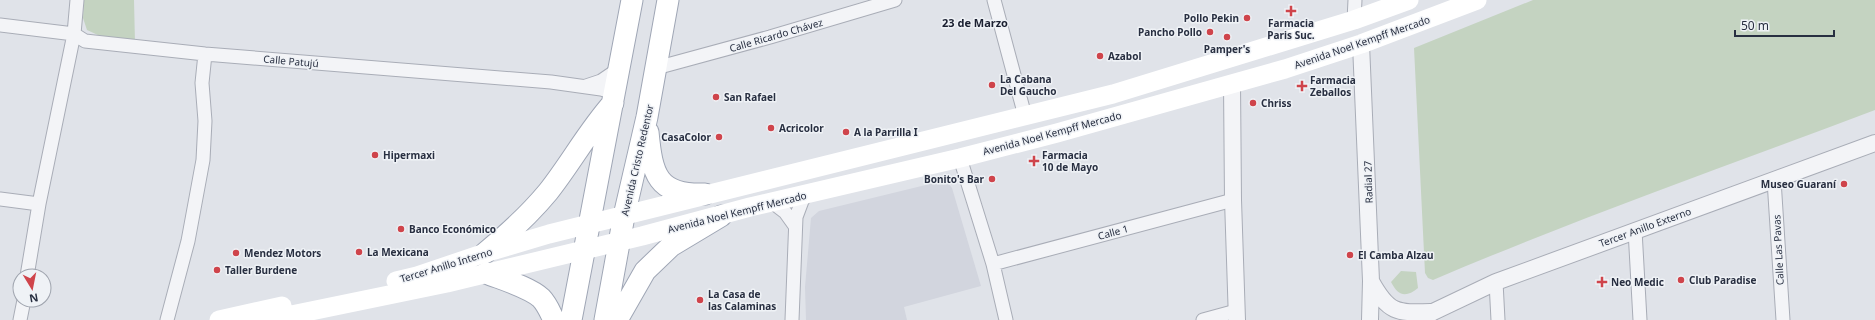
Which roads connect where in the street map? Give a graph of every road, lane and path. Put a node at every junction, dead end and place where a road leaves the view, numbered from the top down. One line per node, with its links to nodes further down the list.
1 (77, 0): 11 (street)
2 (632, 0): 14 (main road)
3 (668, 0): 15 (main road, Avenida Cristo Redentor)
4 (895, 0): 15 (street, Calle Ricardo Chávez)
5 (994, 0): 21 (street)
6 (1355, 0): 9 (street)
7 (1477, 0): 12 (main road, Avenida Noel Kempff Mercado)
8 (1399, 1): 9 (main road)
9 (1354, 20): 16 (main road)
10 (0, 25): 11 (street, Calle Patujú)
11 (74, 34): 13 (street, Calle Patujú); 31 (street)
12 (1361, 44): 17 (main road, Avenida Noel Kempff Mercado); 42 (street, Radial 27)
13 (205, 54): 18 (street, Calle Patujú); 48 (street)
14 (620, 68): 18 (street, Calle Patujú); 19 (main road)
15 (656, 68): 22 (main road, Avenida Cristo Redentor)
16 (1168, 77): 20 (main road); 21 (main road)
17 (1232, 84): 20 (main road, Avenida Noel Kempff Mercado); 29 (street)
18 (585, 86): 19 (street, Calle Patujú)
19 (615, 99): 34 (main road); 39 (main road)
20 (1174, 100): 24 (main road, Avenida Noel Kempff Mercado)
21 (1025, 116): 26 (main road)
22 (647, 117): 26 (main road); 32 (main road, Avenida Cristo Redentor)
23 (1875, 143): 25 (street, Tercer Anillo Externo)
24 (960, 158): 27 (main road, Avenida Noel Kempff Mercado); 40 (street)
25 (1774, 180): 36 (street, Tercer Anillo Externo); 61 (street, Calle Las Pavas)
26 (705, 194): 32 (main road)
27 (807, 194): 30 (main road, Avenida Noel Kempff Mercado); 35 (street)
28 (0, 199): 31 (street)
29 (1233, 200): 40 (street, Calle 1); 45 (street)
30 (772, 202): 33 (main road, Avenida Noel Kempff Mercado); 35 (street)
31 (39, 204): 41 (street)
32 (624, 216): 34 (main road, Tercer Anillo Interno); 37 (main road, Avenida Cristo Redentor)
33 (721, 216): 37 (main road, Avenida Noel Kempff Mercado); 54 (main road)
34 (590, 225): 38 (main road); 39 (main road, Tercer Anillo Interno)
35 (795, 226): 55 (street)
36 (1635, 230): 43 (street, Tercer Anillo Externo); 60 (street)
37 (619, 242): 38 (main road, Tercer Anillo Interno); 53 (main road, Avenida Cristo Redentor)
38 (585, 249): 39 (main road, Tercer Anillo Interno); 52 (main road)
39 (485, 263): 49 (main road, Tercer Anillo Interno); 50 (main road, Tercer Anillo Interno); 51 (main road)
40 (993, 264): 56 (street)
41 (29, 268)
42 (1371, 281): 46 (street); 58 (street, Radial 27)
43 (1496, 282): 46 (street, Tercer Anillo Externo); 59 (street)
44 (22, 308): 47 (street)
45 (1237, 316): 57 (street)
46 (1426, 316)
47 (20, 320)
48 (168, 320)
49 (219, 320)
50 (267, 320)
51 (554, 320)
52 (571, 320)
53 (605, 320)
54 (617, 320)
55 (792, 320)
56 (1006, 320)
57 (1203, 320)
58 (1370, 320)
59 (1498, 320)
60 (1640, 320)
61 (1783, 320)

